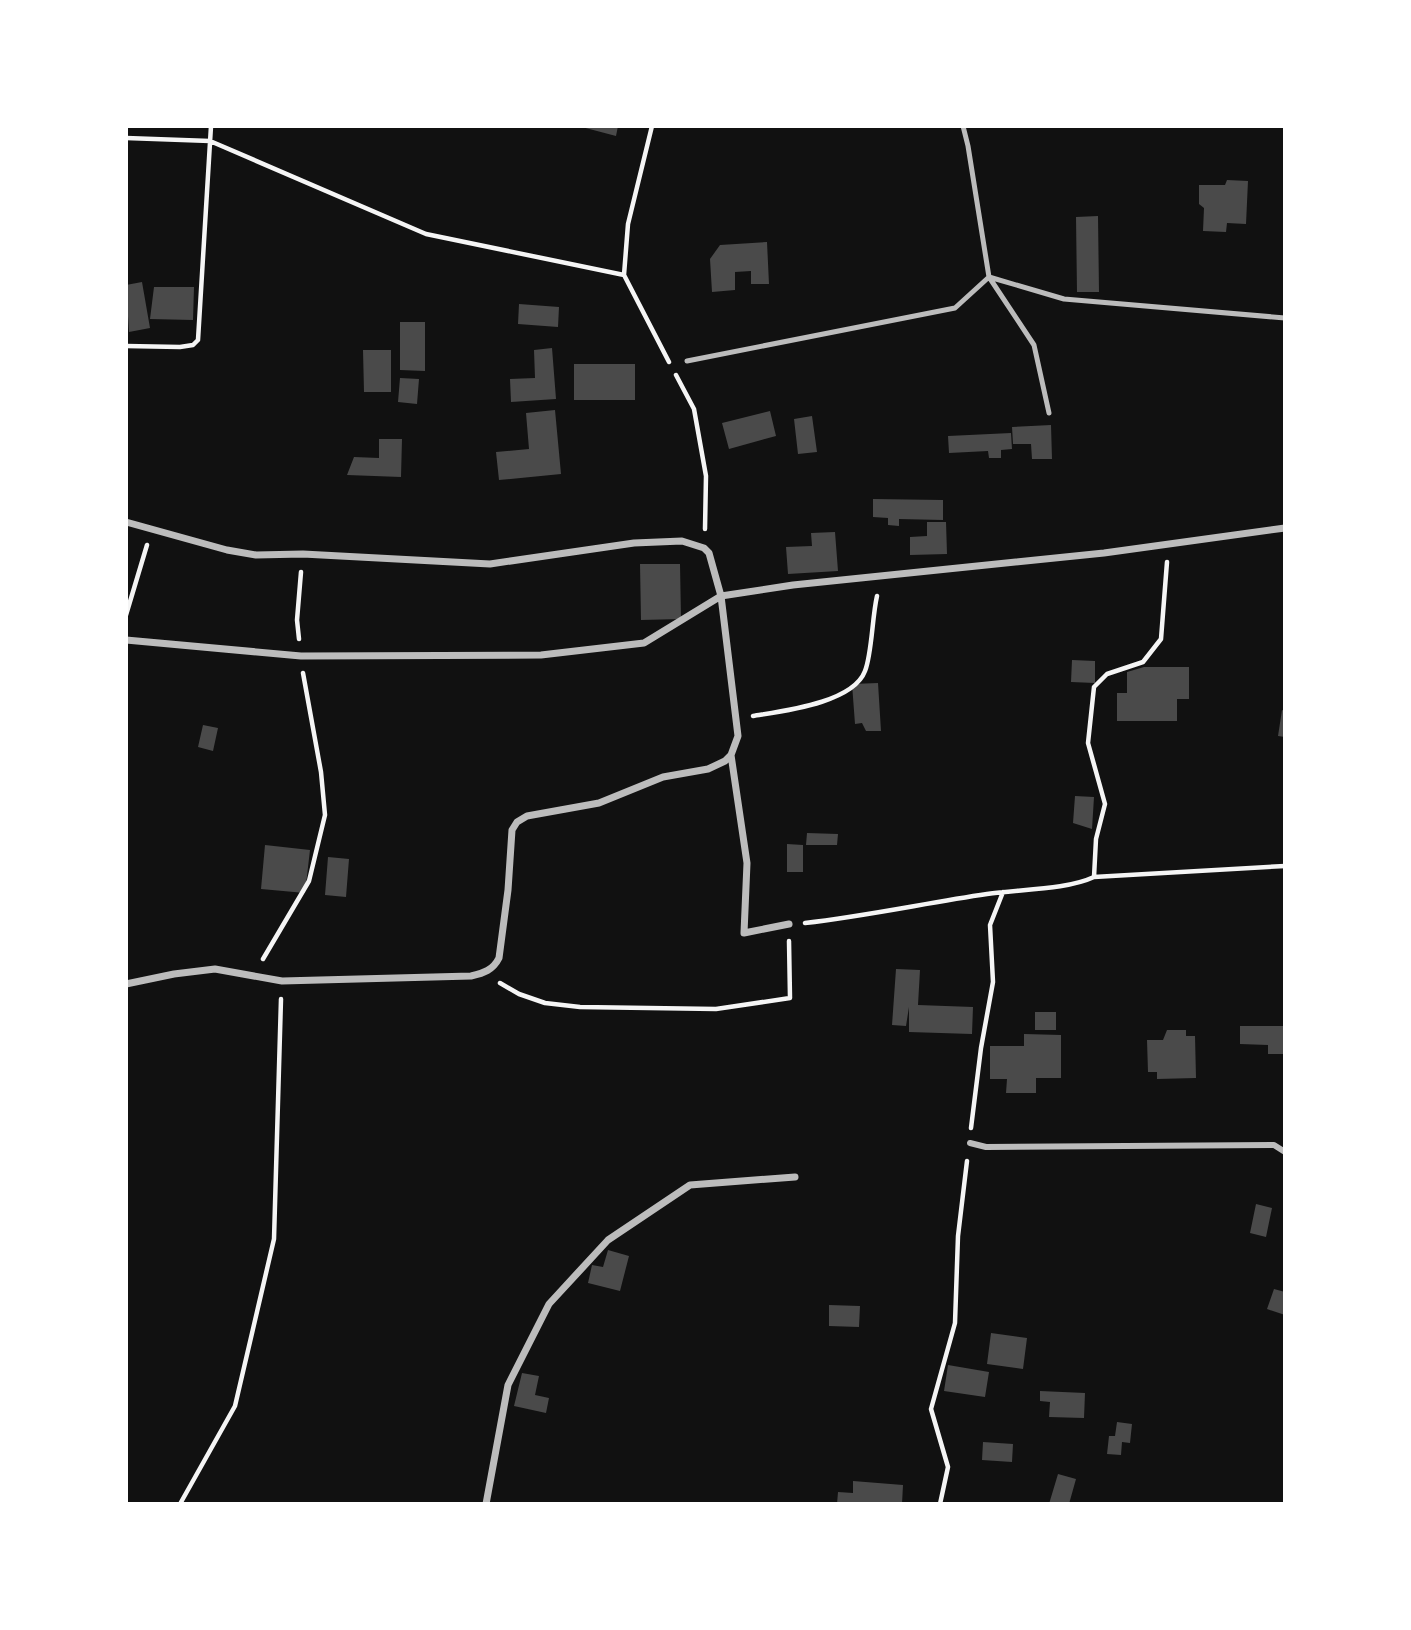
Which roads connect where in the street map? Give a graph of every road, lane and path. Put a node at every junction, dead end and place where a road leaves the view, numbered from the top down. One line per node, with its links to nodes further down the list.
1 (211, 126): 5 (path)
2 (652, 126): 6 (path)
3 (963, 126): 7 (lane)
4 (126, 138): 5 (path)
5 (210, 141): 6 (path); 9 (path)
6 (624, 275): 16 (path)
7 (989, 277): 8 (lane); 10 (lane); 11 (lane)
8 (1285, 318)
9 (126, 346)
10 (687, 361)
11 (1049, 413)
12 (126, 522): 14 (street)
13 (1285, 528): 15 (street)
14 (152, 529): 17 (street); 20 (path)
15 (1169, 544): 18 (street); 26 (path)
16 (704, 548): 17 (street); 19 (street)
17 (303, 554): 22 (path)
18 (897, 576): 19 (street); 23 (path)
19 (720, 596): 22 (street); 23 (street)
20 (126, 615)
21 (126, 640): 22 (street)
22 (301, 656): 30 (path)
23 (737, 719): 24 (street)
24 (731, 755): 28 (street); 29 (street)
25 (1285, 866): 26 (path)
26 (1094, 877): 27 (path)
27 (1004, 892): 28 (path); 33 (path)
28 (789, 925): 29 (path)
29 (481, 973): 31 (street)
30 (254, 975): 31 (street); 32 (street)
31 (282, 981): 36 (path)
32 (126, 984)
33 (970, 1143): 34 (street); 38 (path)
34 (1285, 1152)
35 (795, 1177): 37 (street)
36 (180, 1504)
37 (486, 1504)
38 (940, 1504)

